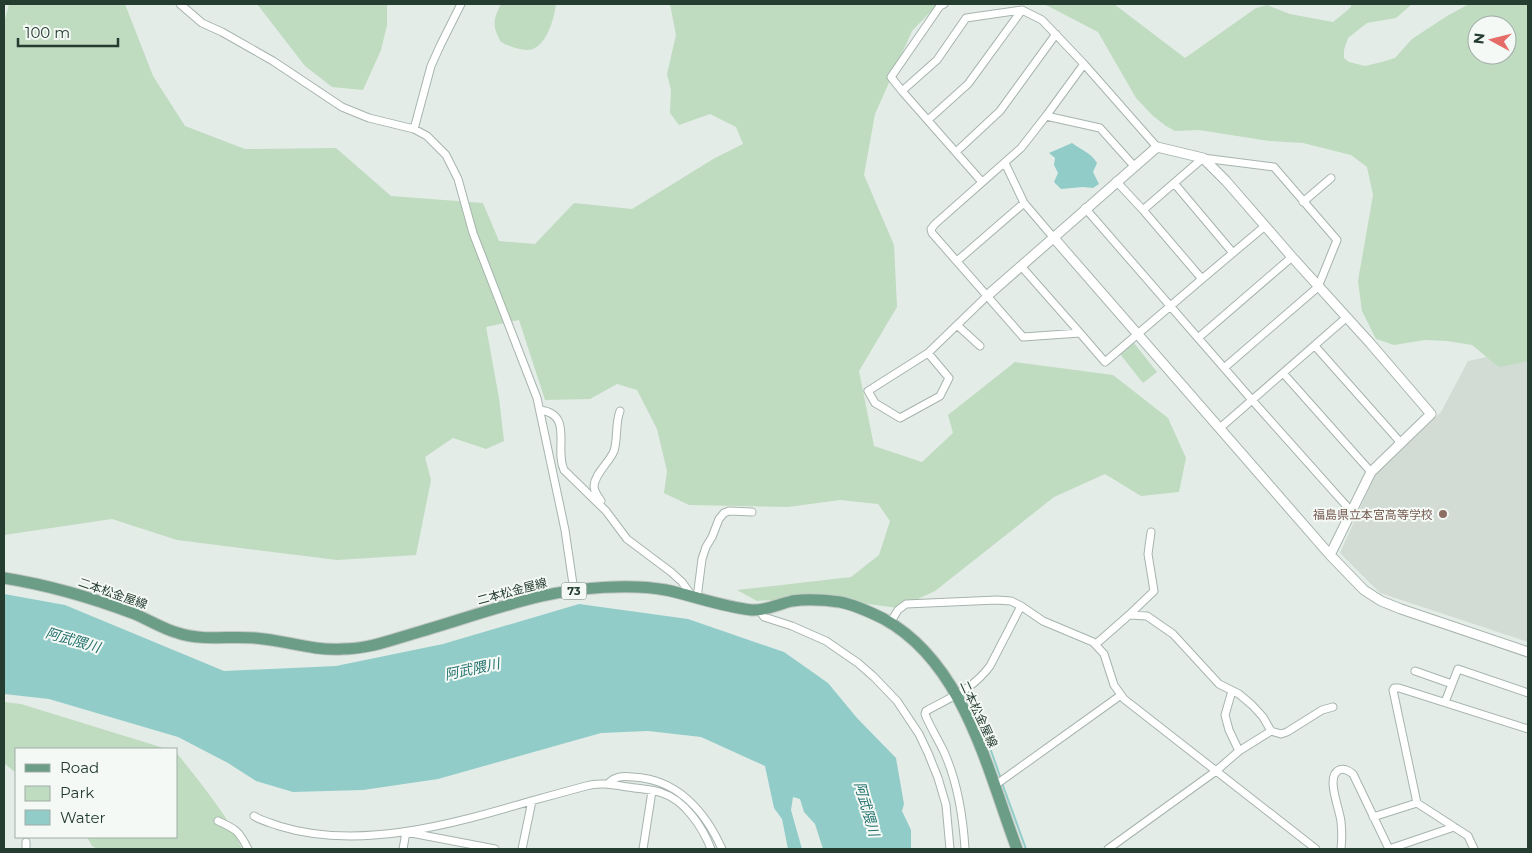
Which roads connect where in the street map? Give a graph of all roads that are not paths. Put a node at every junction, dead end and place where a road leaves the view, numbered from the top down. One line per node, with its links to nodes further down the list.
1 (180, 4): 10 (street)
2 (461, 4): 10 (street)
3 (944, 4): 7 (street)
4 (1022, 10): 5 (street); 7 (street); 9 (street)
5 (1056, 34): 6 (street); 12 (street)
6 (1084, 64): 8 (street); 11 (street)
7 (902, 90): 9 (street)
8 (1046, 116): 14 (street); 15 (street)
9 (928, 120): 12 (street)
10 (414, 128): 45 (street)
11 (1156, 146): 13 (street); 15 (street)
12 (956, 152): 18 (street)
13 (1203, 158): 19 (street); 20 (street); 24 (street)
14 (1005, 163): 18 (street); 21 (street)
15 (1134, 166): 17 (street)
16 (1331, 178): 20 (street)
17 (1116, 181): 22 (street); 23 (street)
18 (982, 182): 28 (street)
19 (1174, 183): 23 (street); 26 (street)
20 (1303, 202): 31 (street)
21 (1024, 203): 25 (street); 28 (street)
22 (1085, 208): 25 (street); 33 (street)
23 (1143, 210): 30 (street)
24 (1264, 226): 26 (street); 27 (street)
25 (1053, 237): 29 (street); 37 (street)
26 (1233, 253): 30 (street)
27 (1292, 257): 31 (street); 38 (street)
28 (957, 261): 32 (street)
29 (1021, 266): 32 (street); 36 (street)
30 (1202, 279): 33 (street)
31 (1318, 287): 34 (street); 42 (street)
32 (987, 296): 35 (street); 36 (street)
33 (1170, 306): 37 (street); 38 (street)
34 (1347, 317): 40 (street); 48 (street)
35 (957, 325): 39 (street); 41 (street)
36 (1080, 333): 37 (street)
37 (1137, 334): 47 (street)
38 (1198, 338): 42 (street)
39 (980, 346)
40 (1314, 346): 43 (street); 48 (street)
41 (928, 353): 41 (street)
42 (1224, 368): 44 (street)
43 (1283, 373): 44 (street); 49 (street)
44 (1252, 400): 47 (street); 51 (street)
45 (540, 410): 50 (street); 56 (street)
46 (620, 411): 50 (street)
47 (1220, 428): 54 (street)
48 (1401, 443): 49 (street)
49 (1371, 472): 51 (street)
50 (604, 508): 57 (street)
51 (1351, 511): 54 (street)
52 (752, 512): 57 (street)
53 (1151, 532): 60 (street)
54 (1330, 555): 63 (street)
55 (4, 578): 56 (main road, 二本松金屋線 / 73)
56 (574, 591): 57 (main road, 二本松金屋線 / 73)
57 (695, 597): 59 (main road, 二本松金屋線 / 73)
58 (1021, 606): 61 (street); 62 (street); 68 (street)
59 (759, 610): 61 (main road, 二本松金屋線 / 73); 93 (street)
60 (1129, 615): 62 (street); 66 (street)
61 (890, 623): 68 (main road, 二本松金屋線 / 73)
62 (1096, 644): 69 (street)
63 (1528, 652)
64 (1415, 671): 65 (street)
65 (1452, 684): 67 (street); 70 (street)
66 (1232, 691): 73 (street); 74 (street)
67 (1528, 693)
68 (956, 694): 76 (main road, 二本松金屋線 / 73); 94 (street)
69 (1121, 695): 75 (street); 76 (street)
70 (1445, 702): 72 (street); 80 (street)
71 (1333, 707): 73 (street)
72 (1528, 730)
73 (1271, 731): 74 (street)
74 (1239, 751): 75 (street)
75 (1216, 771): 96 (street); 97 (street)
76 (998, 782): 95 (main road, 二本松金屋線 / 73)
77 (608, 784): 78 (street); 79 (street); 92 (street)
78 (652, 791): 90 (street); 91 (street)
79 (532, 801): 85 (street); 89 (street)
80 (1417, 803): 82 (street); 84 (street)
81 (254, 816): 85 (street)
82 (1373, 817): 98 (street); 99 (street)
83 (218, 821): 86 (street)
84 (1454, 827): 99 (street); 100 (street)
85 (406, 832): 87 (street); 88 (street)
86 (248, 849)
87 (403, 849)
88 (495, 849)
89 (522, 849)
90 (643, 849)
91 (711, 849)
92 (722, 849)
93 (950, 849)
94 (965, 849)
95 (1017, 849)
96 (1108, 849)
97 (1316, 849)
98 (1341, 849)
99 (1389, 849)
100 (1474, 849)

